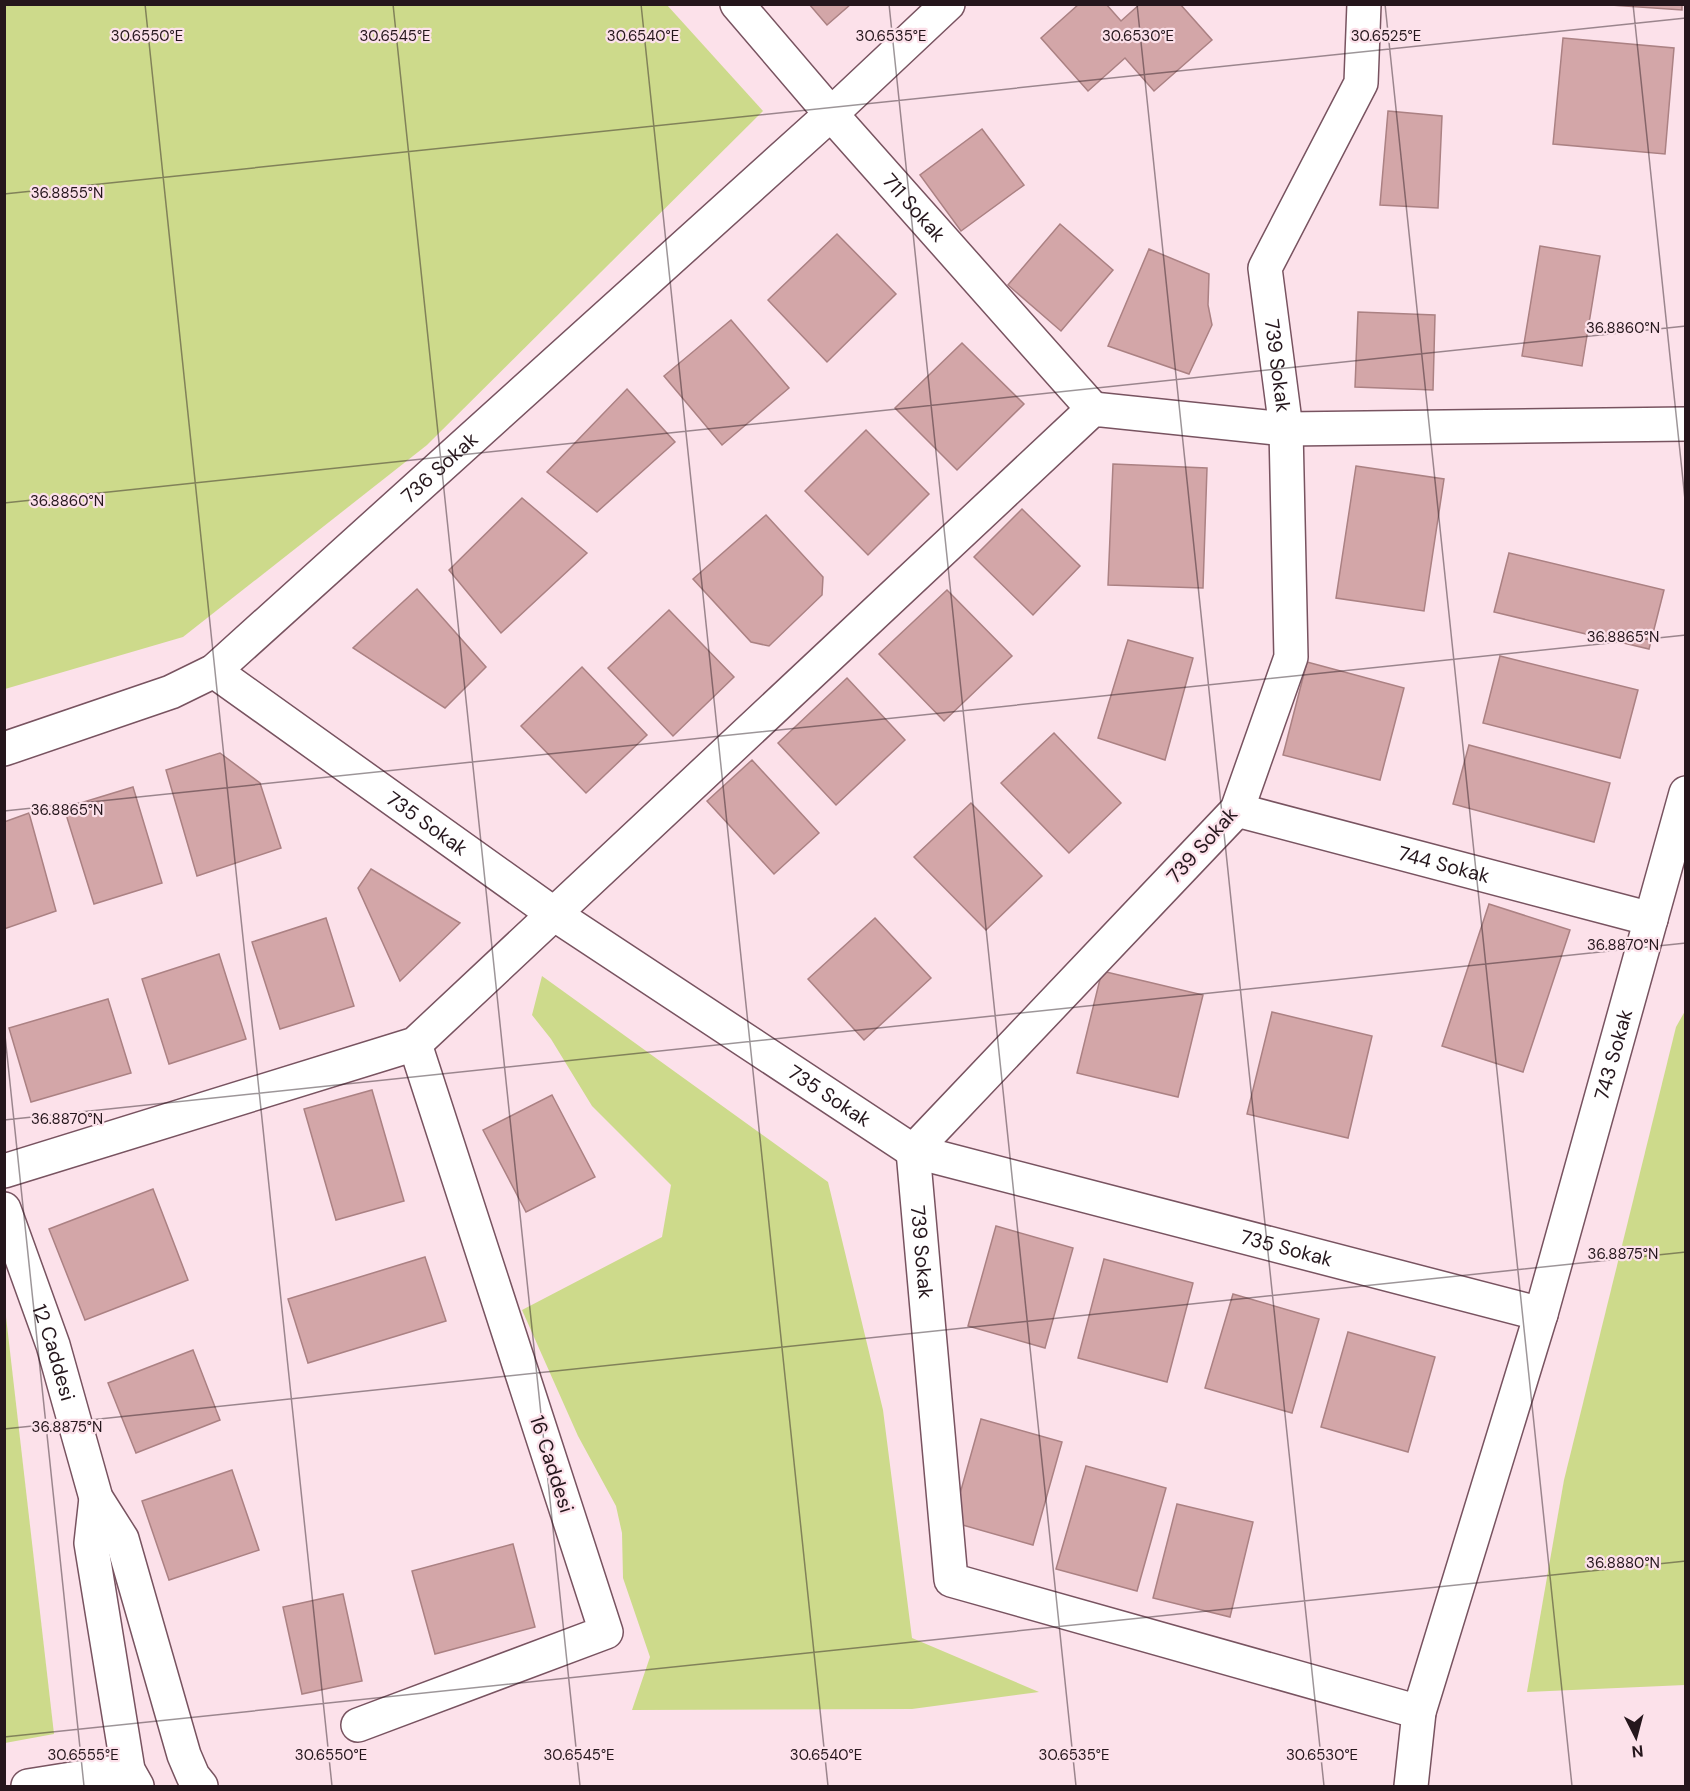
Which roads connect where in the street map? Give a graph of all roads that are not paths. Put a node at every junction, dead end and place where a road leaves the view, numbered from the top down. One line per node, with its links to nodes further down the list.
1 (737, 4): 4 (street, 711 Sokak)
2 (948, 4): 4 (street, 736 Sokak)
3 (1364, 4): 7 (street, 739 Sokak)
4 (831, 114): 5 (street, 711 Sokak); 8 (street, 736 Sokak)
5 (1093, 409): 7 (street); 12 (street)
6 (1686, 424): 7 (street)
7 (1286, 429): 11 (street, 739 Sokak)
8 (214, 671): 9 (street, 736 Sokak); 12 (street, 735 Sokak)
9 (4, 749)
10 (1686, 793): 13 (street, 743 Sokak)
11 (1237, 810): 13 (street, 744 Sokak); 15 (street, 739 Sokak)
12 (554, 914): 14 (street); 15 (street, 735 Sokak)
13 (1651, 919): 18 (street, 743 Sokak)
14 (415, 1044): 16 (street); 21 (street, 16 Caddesi)
15 (913, 1150): 18 (street, 735 Sokak); 20 (street, 739 Sokak)
16 (4, 1171)
17 (4, 1209): 19 (street, 12 Caddesi)
18 (1541, 1314): 20 (street, 743 Sokak)
19 (96, 1497): 22 (street); 24 (street)
20 (1419, 1712): 25 (street, 743 Sokak)
21 (358, 1725)
22 (133, 1778): 23 (street)
23 (28, 1786)
24 (201, 1786)
25 (1411, 1786)

